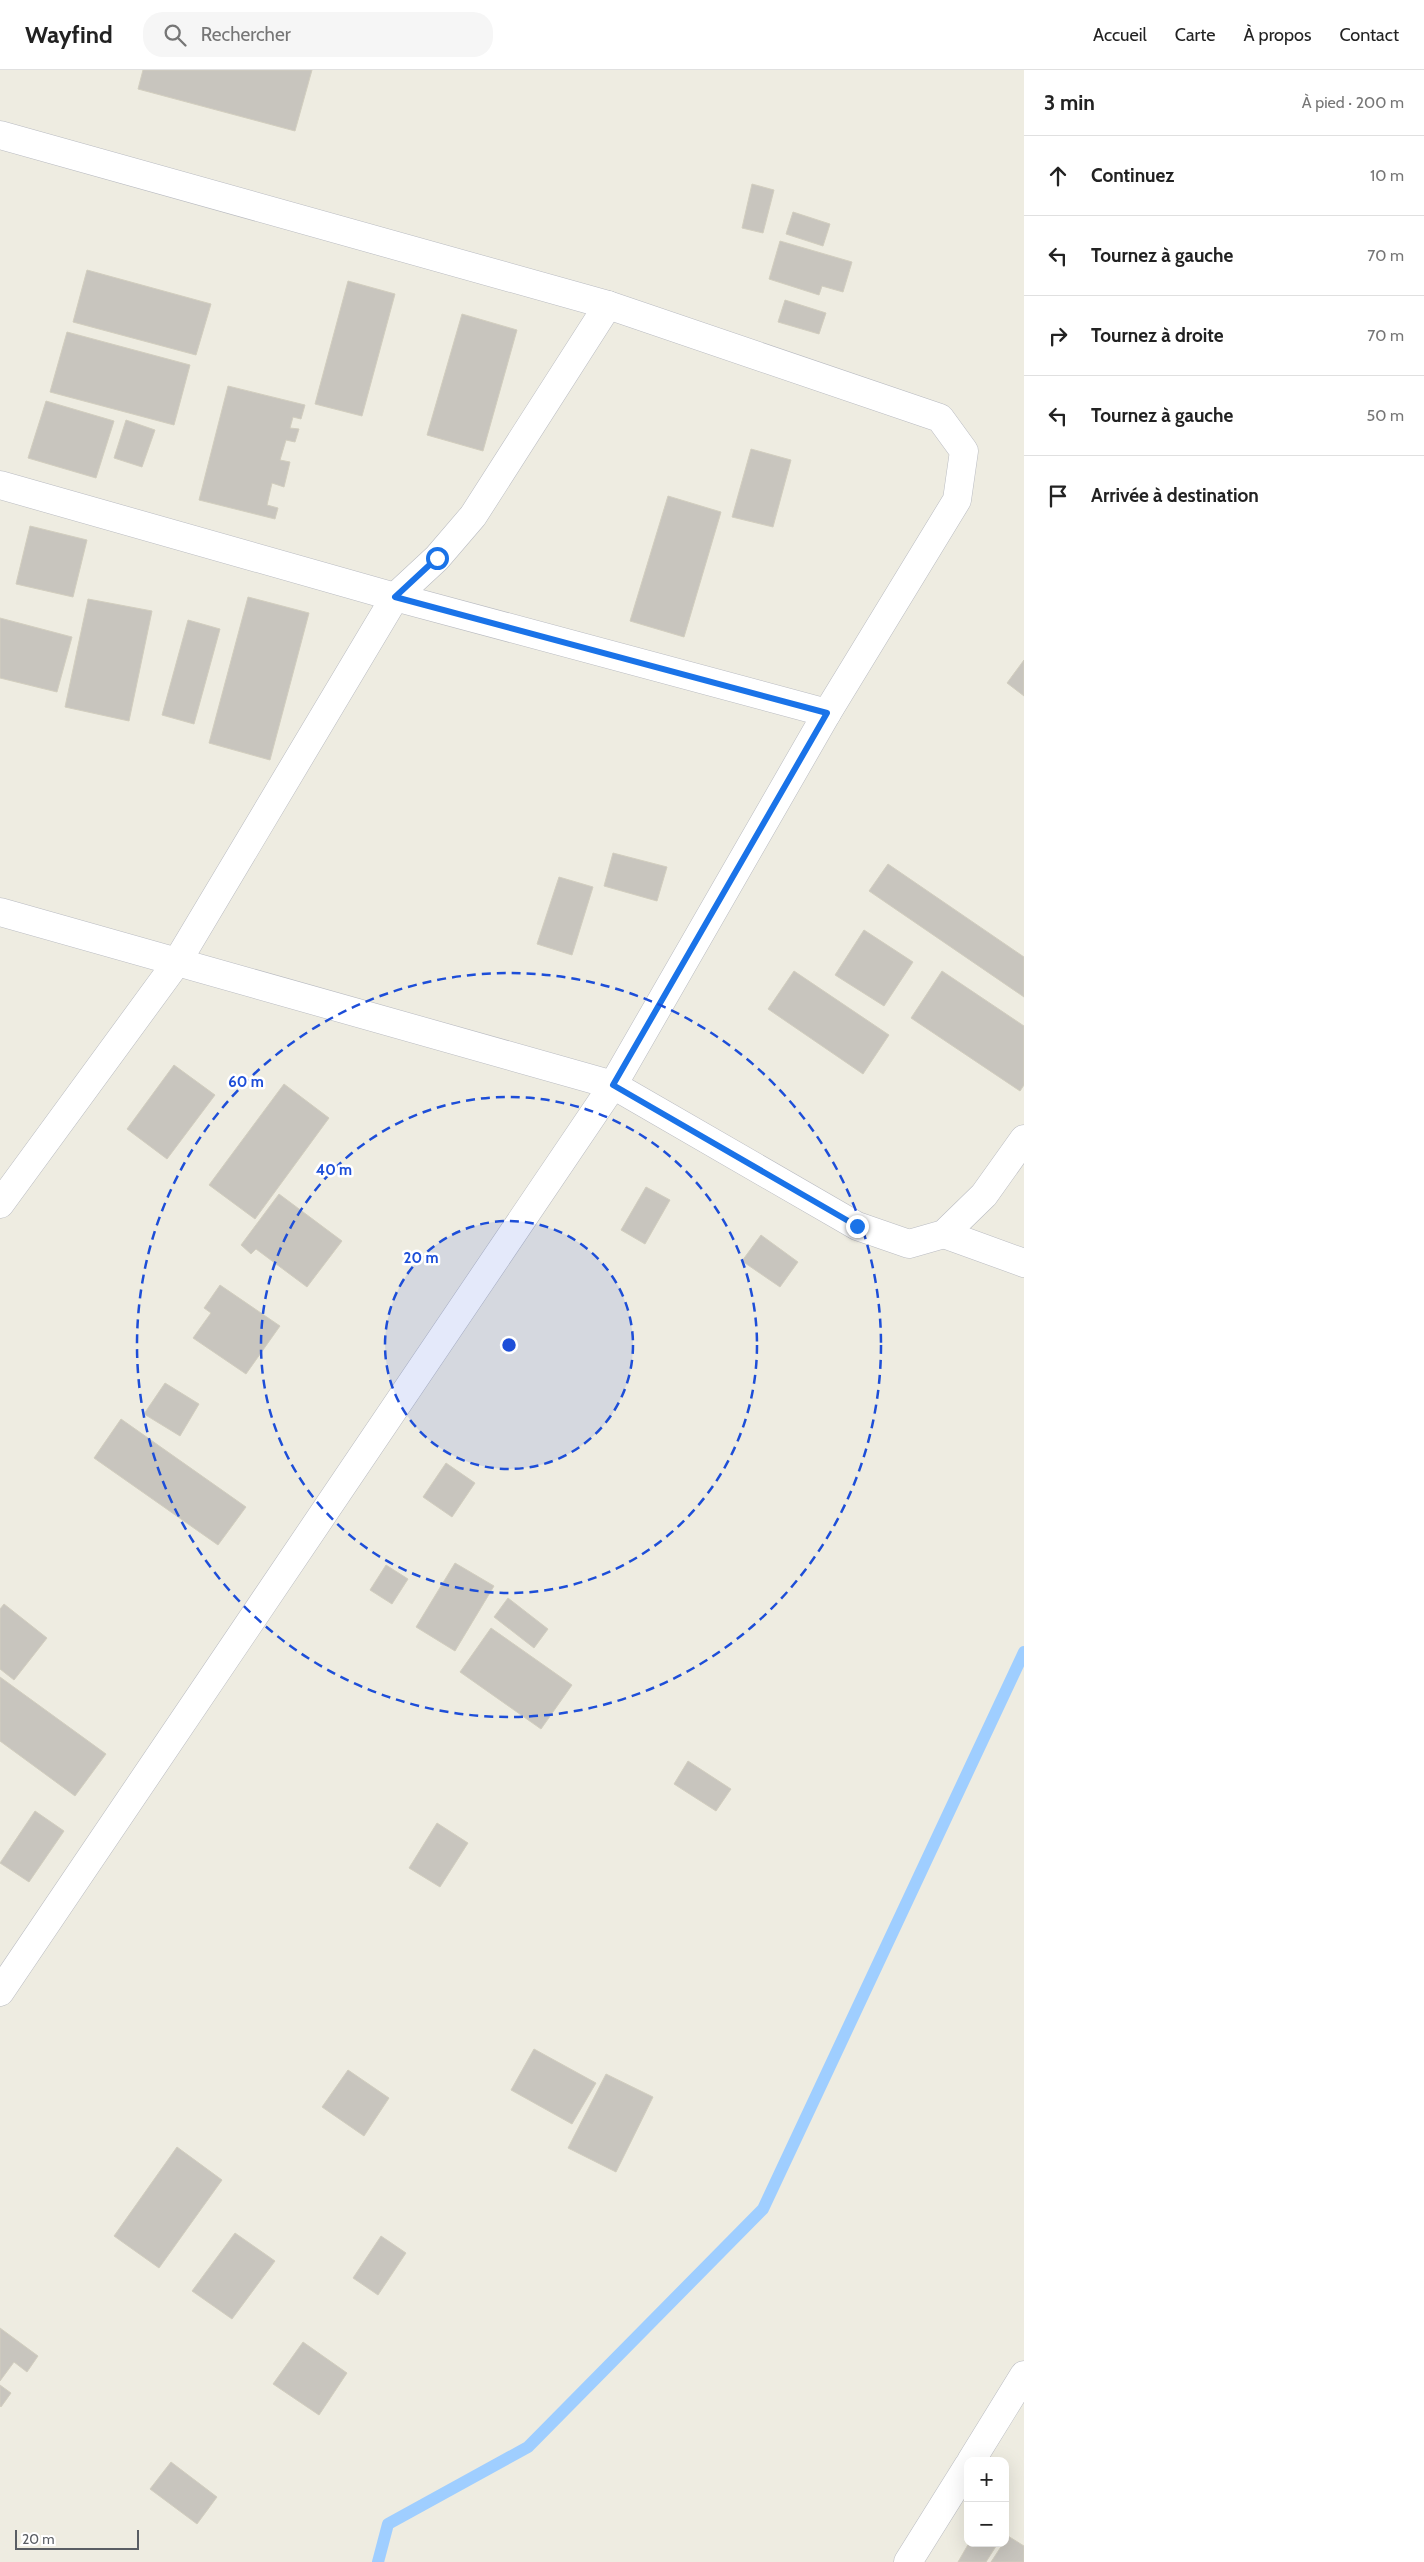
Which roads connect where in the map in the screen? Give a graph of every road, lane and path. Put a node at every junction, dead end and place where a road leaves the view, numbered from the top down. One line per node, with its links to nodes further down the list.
1 (0, 135): 2 (street)
2 (608, 306): 4 (street); 5 (street)
3 (0, 485): 4 (street)
4 (395, 597): 5 (street); 7 (street)
5 (827, 713): 8 (street)
6 (0, 912): 7 (street)
7 (177, 962): 8 (street); 10 (street)
8 (613, 1085): 11 (street); 13 (street)
9 (1024, 1139): 11 (street)
10 (0, 1204)
11 (944, 1234): 12 (street)
12 (1024, 1263)
13 (0, 1992)
14 (1024, 2375): 15 (street)
15 (973, 2457)
16 (964, 2472): 17 (street)
17 (908, 2562)

